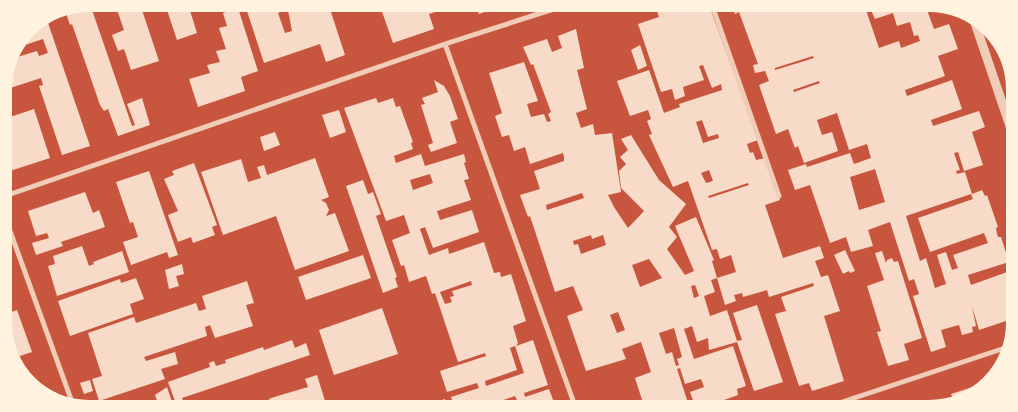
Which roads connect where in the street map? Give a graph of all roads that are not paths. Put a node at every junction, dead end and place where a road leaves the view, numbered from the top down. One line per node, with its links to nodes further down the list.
1 (541, 13): 4 (street)
2 (714, 13): 7 (street)
3 (978, 31): 5 (street)
4 (445, 44): 6 (street); 11 (street)
5 (1006, 114)
6 (13, 193)
7 (779, 196)
8 (13, 239): 10 (street)
9 (1000, 350): 12 (street)
10 (70, 397)
11 (573, 399)
12 (851, 399)

